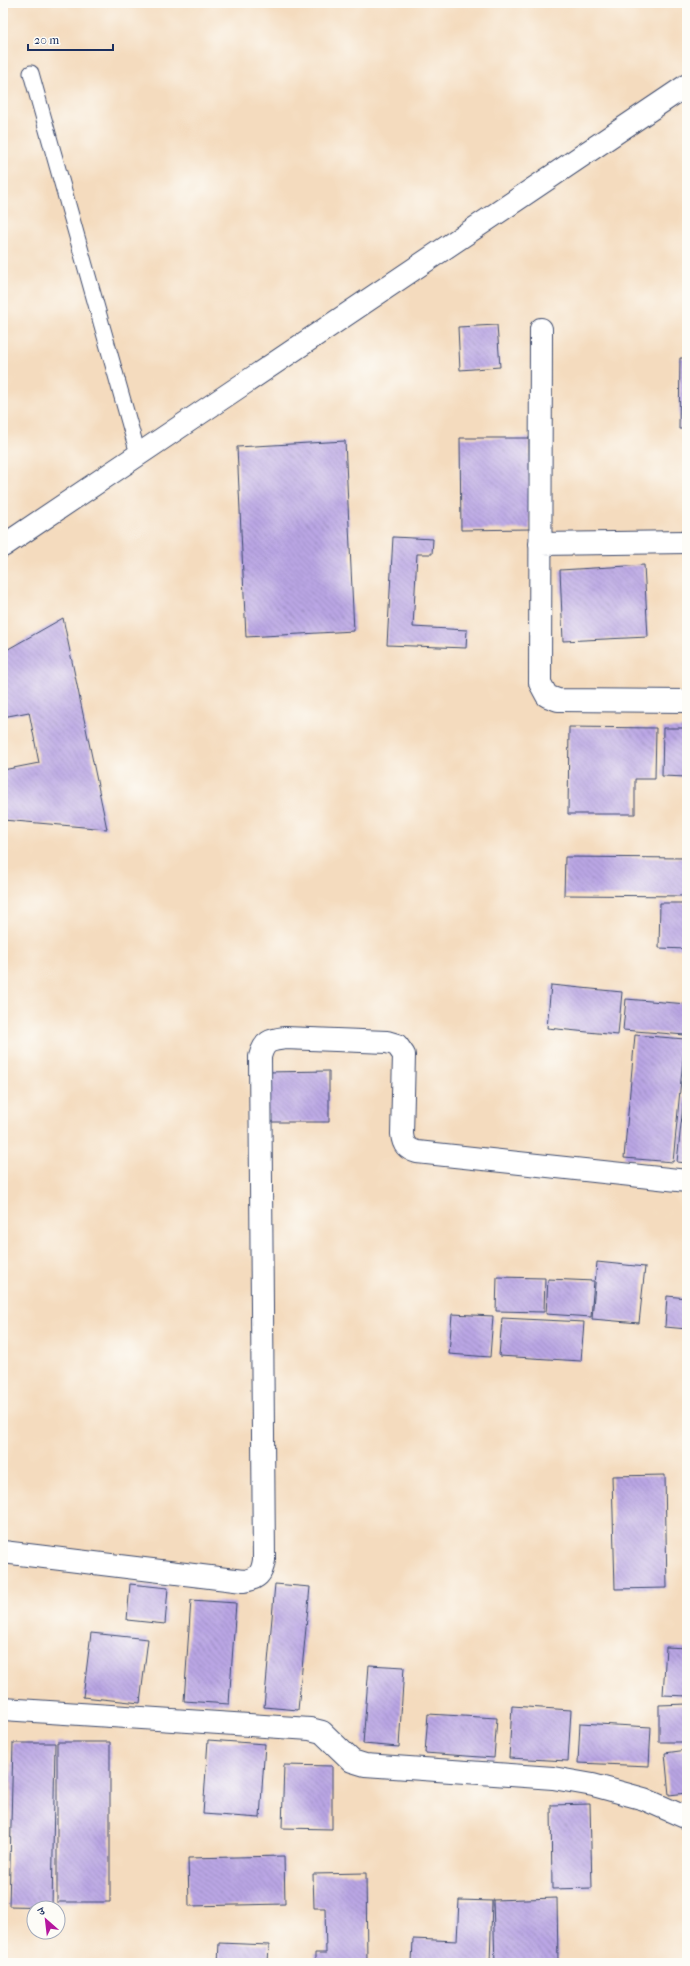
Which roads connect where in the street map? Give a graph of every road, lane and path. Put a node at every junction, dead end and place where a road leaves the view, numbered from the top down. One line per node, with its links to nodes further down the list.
1 (31, 73): 4 (lane)
2 (687, 85): 4 (street)
3 (541, 329): 6 (street)
4 (138, 454): 7 (street)
5 (687, 542): 6 (street)
6 (540, 544): 8 (street)
7 (3, 546)
8 (687, 701)
9 (687, 1181): 10 (street)
10 (3, 1552)
11 (3, 1709): 12 (street)
12 (687, 1818)

